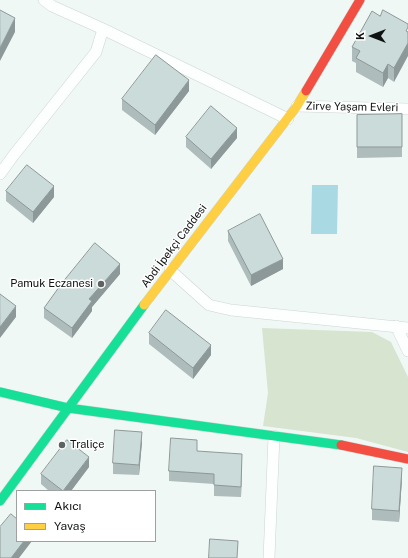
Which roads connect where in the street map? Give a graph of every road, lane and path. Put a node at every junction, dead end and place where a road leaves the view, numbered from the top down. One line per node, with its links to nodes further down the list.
1 (44, 0): 3 (street)
2 (360, 0): 4 (main road, Abdi İpekçi Caddesi)
3 (103, 28): 6 (street); 7 (street)
4 (297, 106): 5 (street, Zirve Yaşam Evleri); 6 (main road, Abdi İpekçi Caddesi)
5 (408, 109)
6 (288, 119): 8 (main road, Abdi İpekçi Caddesi)
7 (1, 173)
8 (170, 270): 9 (street); 13 (main road, Abdi İpekçi Caddesi)
9 (396, 326): 10 (street); 11 (street)
10 (408, 328)
11 (408, 351)
12 (0, 392): 13 (main road)
13 (68, 408): 14 (main road); 16 (main road, Abdi İpekçi Caddesi)
14 (274, 436): 15 (main road); 17 (street)
15 (408, 459)
16 (0, 501)
17 (269, 558)

